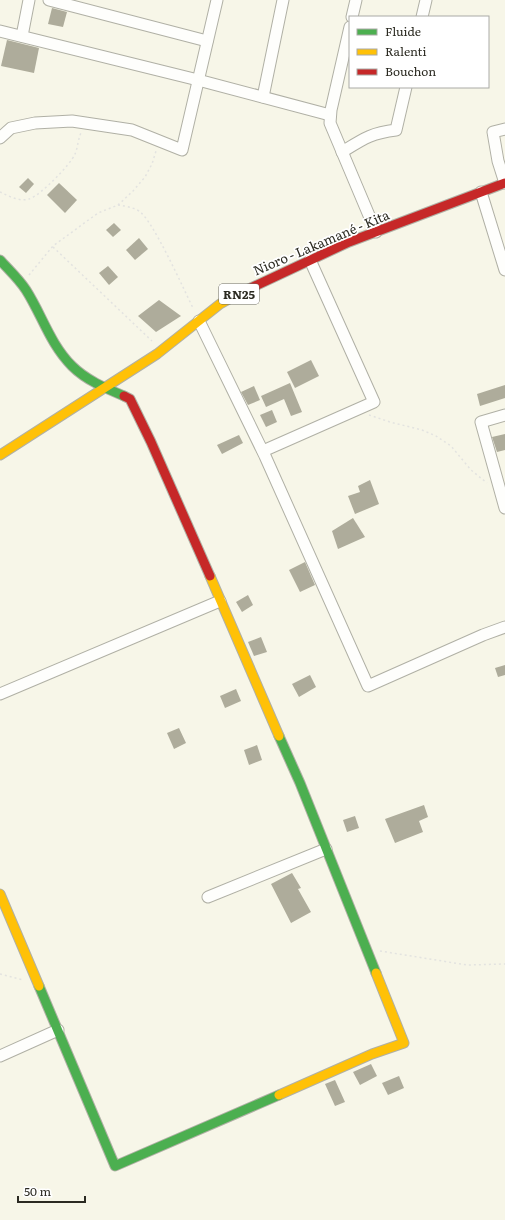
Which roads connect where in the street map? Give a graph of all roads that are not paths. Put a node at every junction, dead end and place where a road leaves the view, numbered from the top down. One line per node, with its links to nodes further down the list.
1 (29, 0): 11 (street)
2 (49, 0): 12 (street)
3 (217, 0): 12 (street)
4 (283, 0): 15 (street)
5 (356, 0): 7 (street)
6 (426, 0): 8 (street)
7 (352, 16)
8 (422, 16)
9 (0, 31): 11 (street)
10 (349, 31): 16 (street)
11 (22, 36): 13 (street)
12 (207, 41): 13 (street)
13 (198, 80): 15 (street); 18 (street)
14 (406, 88): 19 (street)
15 (263, 97): 16 (street)
16 (330, 115): 19 (street)
17 (505, 129): 20 (street)
18 (0, 138)
19 (342, 152): 22 (street)
20 (505, 183): 21 (street, Nioro - Lakamané - Kita / RN25)
21 (481, 192): 22 (street, Nioro - Lakamané - Kita / RN25); 25 (street)
22 (376, 232): 24 (street, Nioro - Lakamané - Kita / RN25)
23 (0, 260): 27 (street)
24 (310, 260): 26 (street, Nioro - Lakamané - Kita / RN25); 29 (street)
25 (505, 270)
26 (199, 321): 27 (street, Nioro - Lakamané - Kita / RN25); 29 (street)
27 (104, 388): 30 (street, Nioro - Lakamané - Kita / RN25); 32 (street)
28 (505, 415): 31 (street)
29 (263, 452): 33 (street)
30 (0, 455)
31 (505, 508)
32 (220, 601): 34 (street); 35 (street)
33 (505, 627)
34 (0, 694)
35 (326, 849): 37 (street); 38 (street)
36 (0, 894): 38 (street)
37 (208, 898)
38 (58, 1030): 39 (street)
39 (0, 1056)

